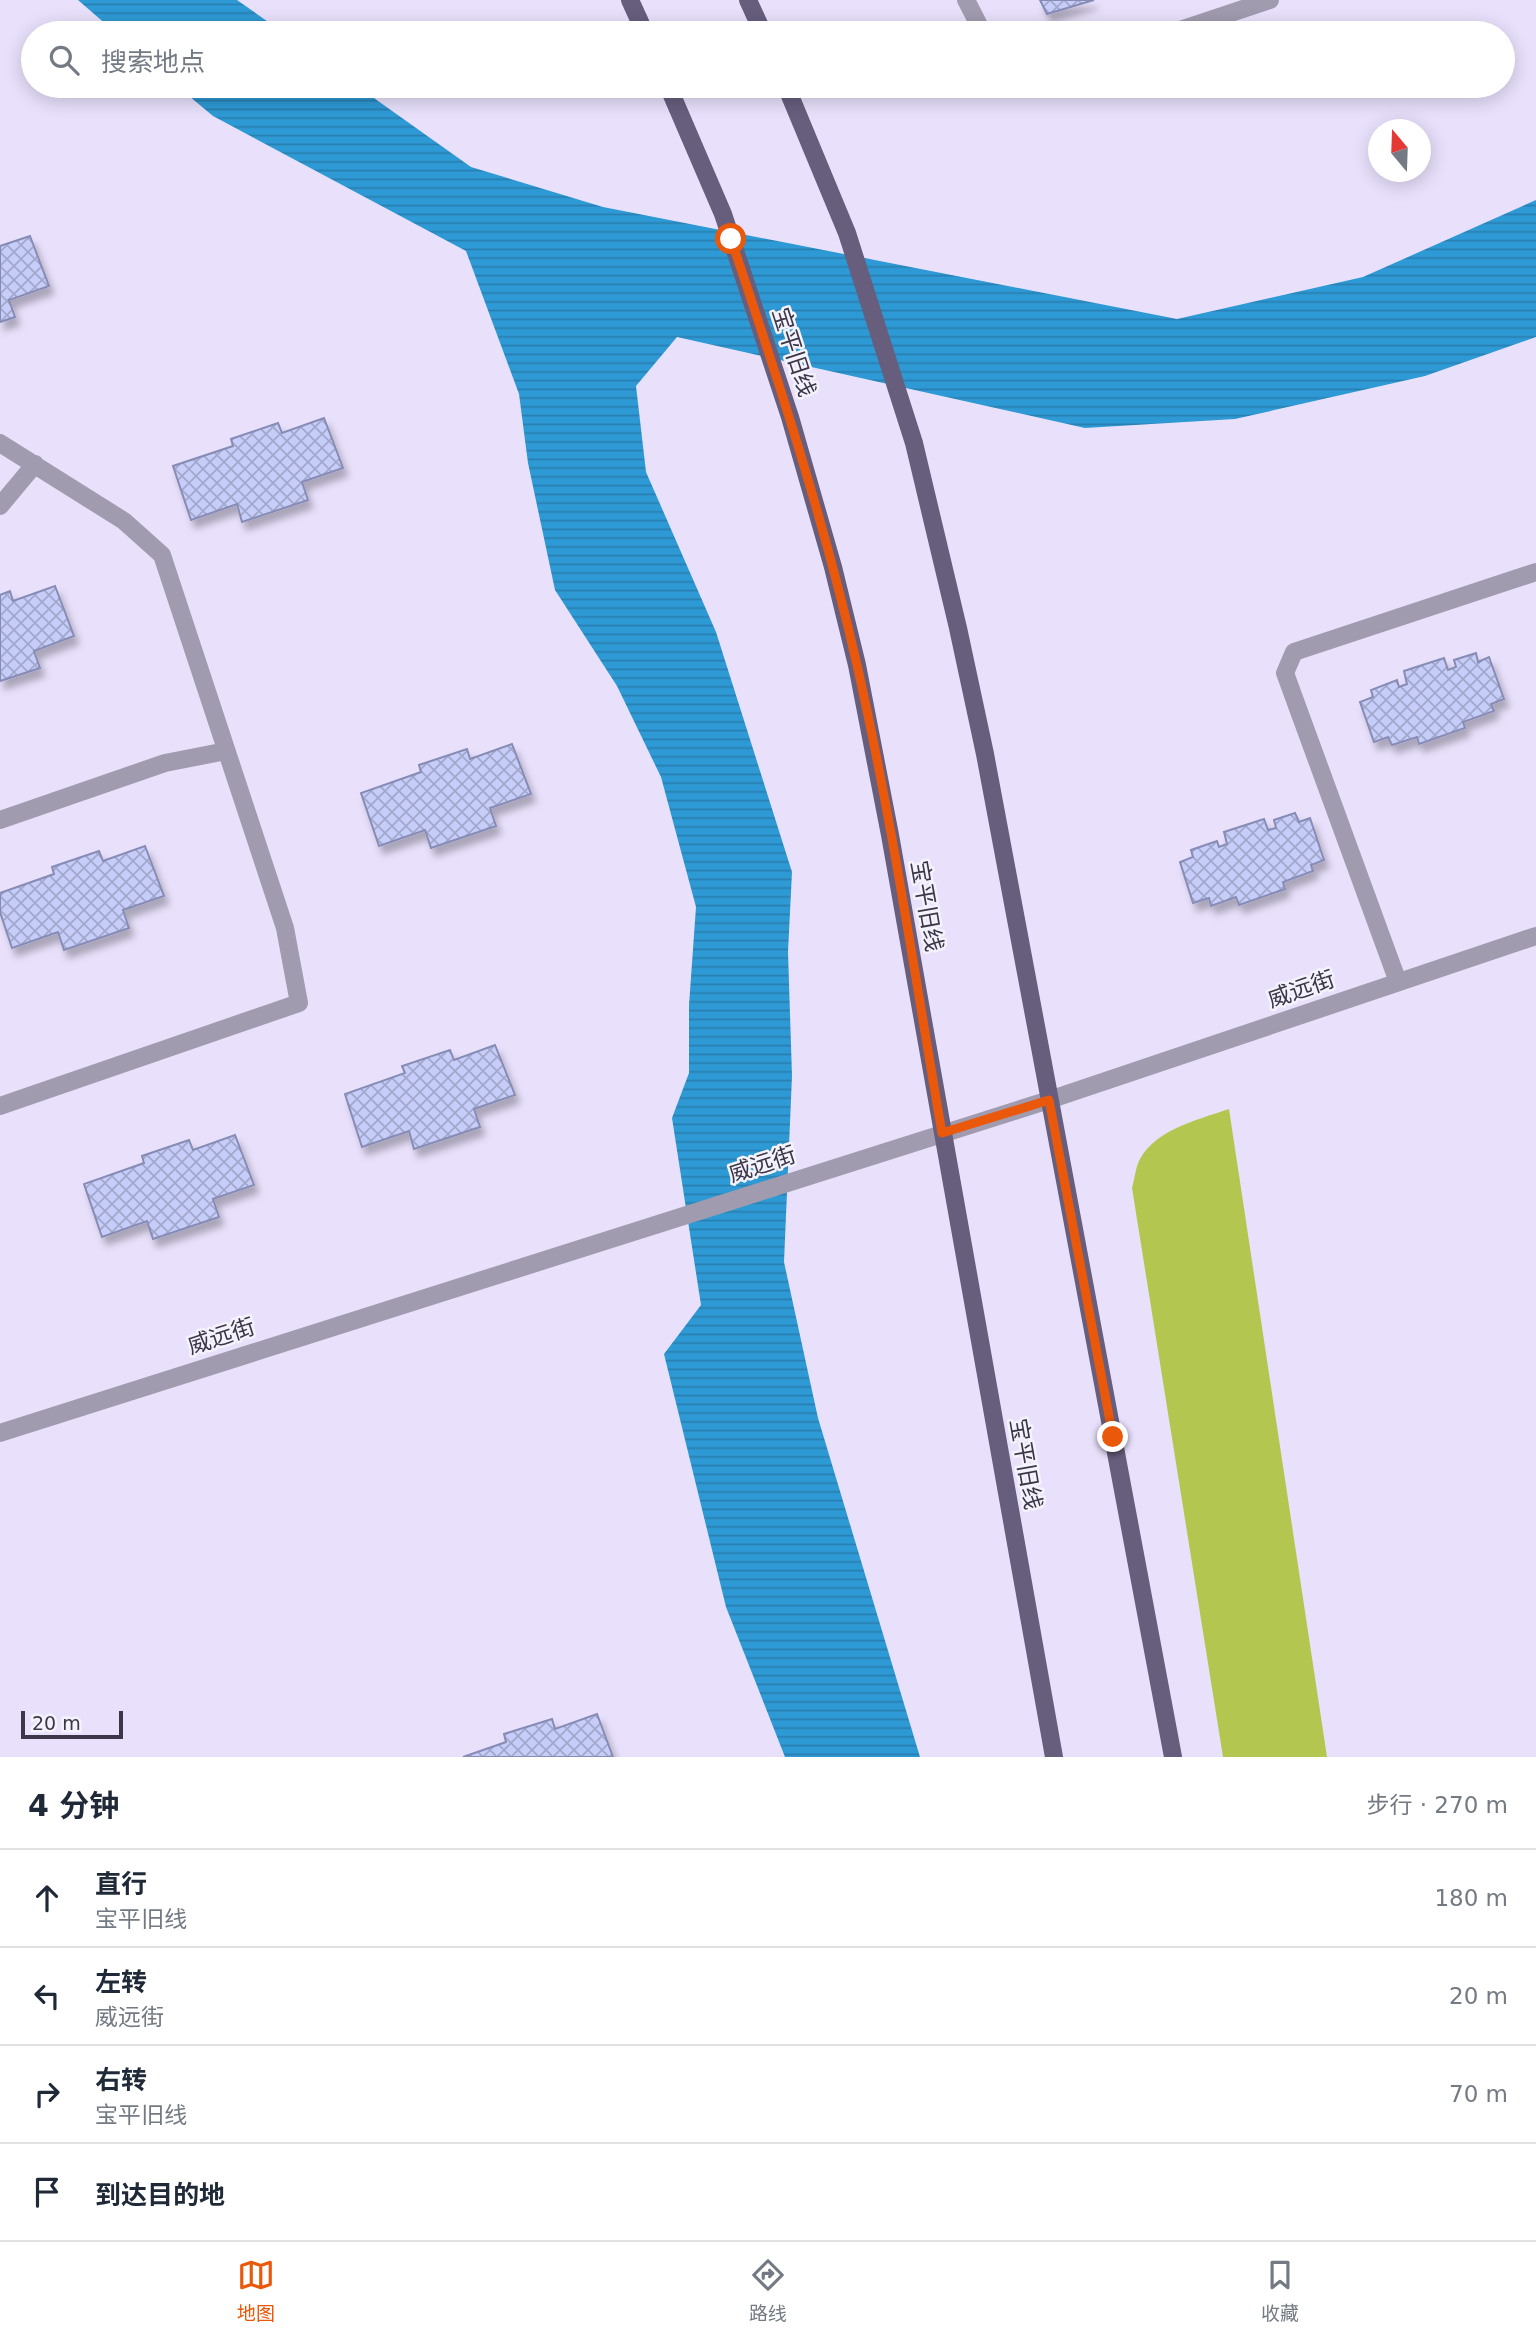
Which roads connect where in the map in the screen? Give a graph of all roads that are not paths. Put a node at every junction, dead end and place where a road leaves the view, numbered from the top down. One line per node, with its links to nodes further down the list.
1 (630, 0): 5 (main road)
2 (748, 0): 6 (main road)
3 (966, 0): 7 (street)
4 (1270, 0): 8 (street)
5 (640, 21)
6 (757, 21)
7 (977, 21)
8 (1207, 21)
9 (673, 98): 21 (main road, 宝平旧线)
10 (791, 98): 19 (main road)
11 (0, 443): 12 (street)
12 (35, 464): 13 (street); 15 (street)
13 (0, 506)
14 (1536, 572): 18 (street)
15 (226, 751): 16 (street); 20 (street)
16 (0, 820)
17 (1536, 936): 18 (street, 威远街)
18 (1398, 982): 19 (street, 威远街)
19 (1049, 1100): 21 (street, 威远街); 24 (main road)
20 (0, 1106)
21 (942, 1133): 22 (street, 威远街); 23 (main road, 宝平旧线)
22 (0, 1433)
23 (1054, 1757)
24 (1173, 1757)

